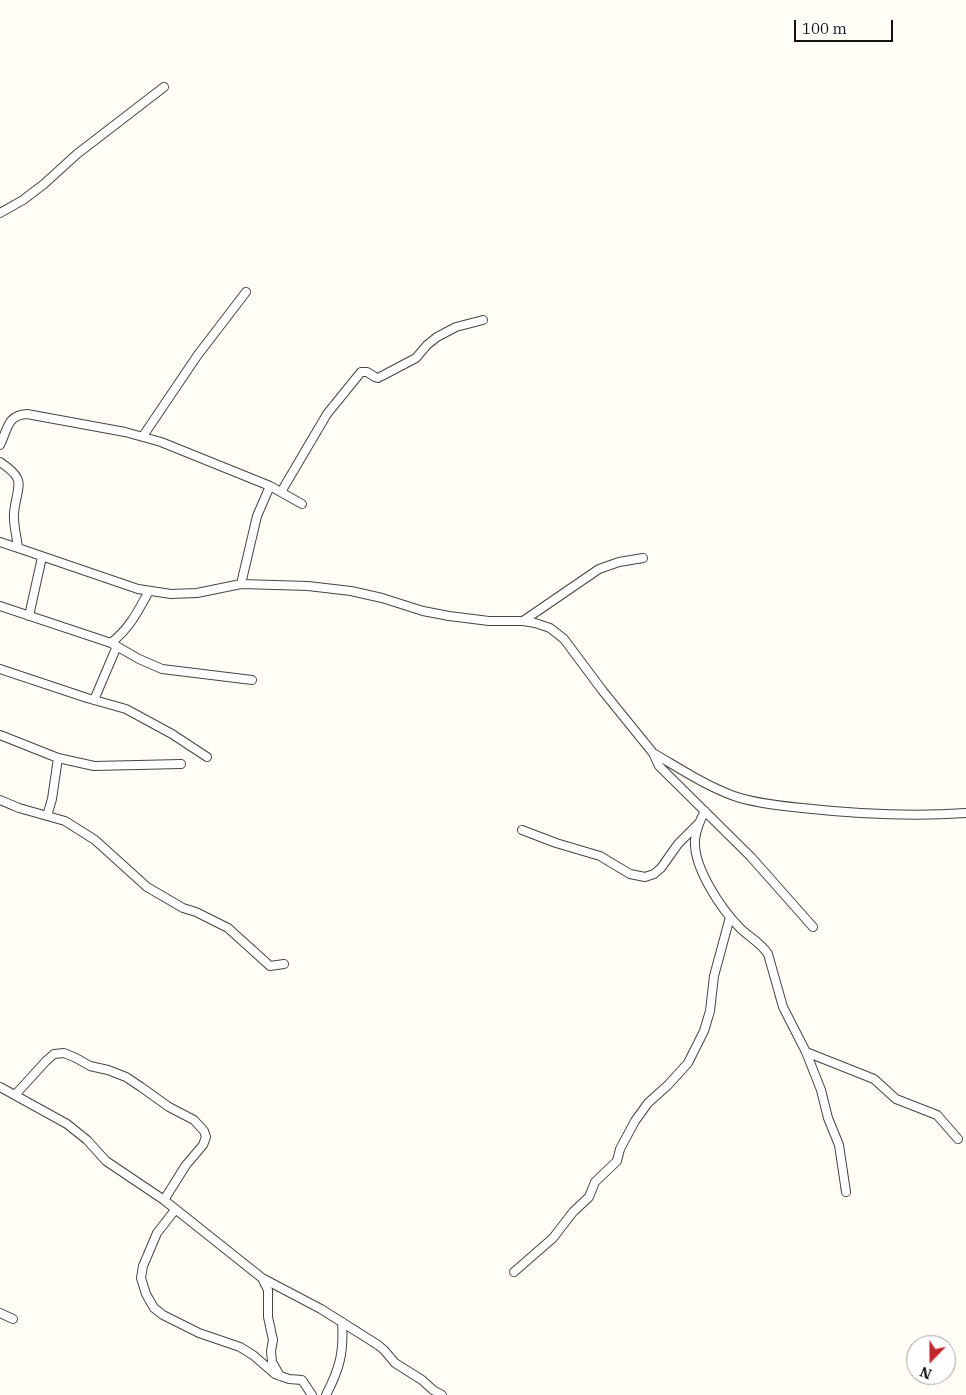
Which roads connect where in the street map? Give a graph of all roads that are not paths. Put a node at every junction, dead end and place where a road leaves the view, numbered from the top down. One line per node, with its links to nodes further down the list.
1 (164, 87): 2 (street)
2 (0, 213)
3 (246, 292): 5 (street)
4 (483, 320): 9 (street)
5 (143, 436): 6 (street); 8 (street)
6 (0, 445)
7 (0, 462): 12 (street)
8 (270, 486): 9 (street); 15 (street)
9 (281, 492): 10 (street)
10 (302, 504)
11 (0, 542): 12 (street)
12 (18, 548): 13 (street)
13 (42, 557): 16 (street); 18 (street)
14 (643, 558): 19 (street)
15 (241, 584): 16 (street); 19 (street)
16 (149, 591): 20 (street)
17 (0, 606): 18 (street)
18 (29, 616): 20 (street)
19 (523, 621): 25 (street)
20 (114, 644): 22 (street); 23 (street)
21 (0, 668): 23 (street)
22 (252, 680)
23 (94, 700): 26 (street)
24 (0, 735): 27 (street)
25 (653, 753): 30 (street); 31 (street)
26 (207, 757)
27 (58, 758): 28 (street); 32 (street)
28 (180, 764)
29 (0, 800): 32 (street)
30 (705, 811): 33 (street); 36 (street)
31 (966, 814)
32 (47, 816): 37 (street)
33 (698, 824): 34 (street); 35 (street)
34 (522, 830)
35 (730, 917): 38 (street); 45 (street)
36 (813, 927)
37 (284, 964)
38 (806, 1052): 41 (street); 42 (street)
39 (0, 1087): 40 (street)
40 (15, 1095): 43 (street); 43 (street)
41 (958, 1139)
42 (846, 1192)
43 (164, 1200): 44 (street)
44 (175, 1210): 46 (street); 50 (street)
45 (514, 1272)
46 (262, 1278): 49 (street); 50 (street)
47 (0, 1314): 48 (street)
48 (12, 1320)
49 (342, 1322): 52 (street); 53 (street)
50 (280, 1376): 51 (street)
51 (312, 1395)
52 (326, 1395)
53 (442, 1395)

